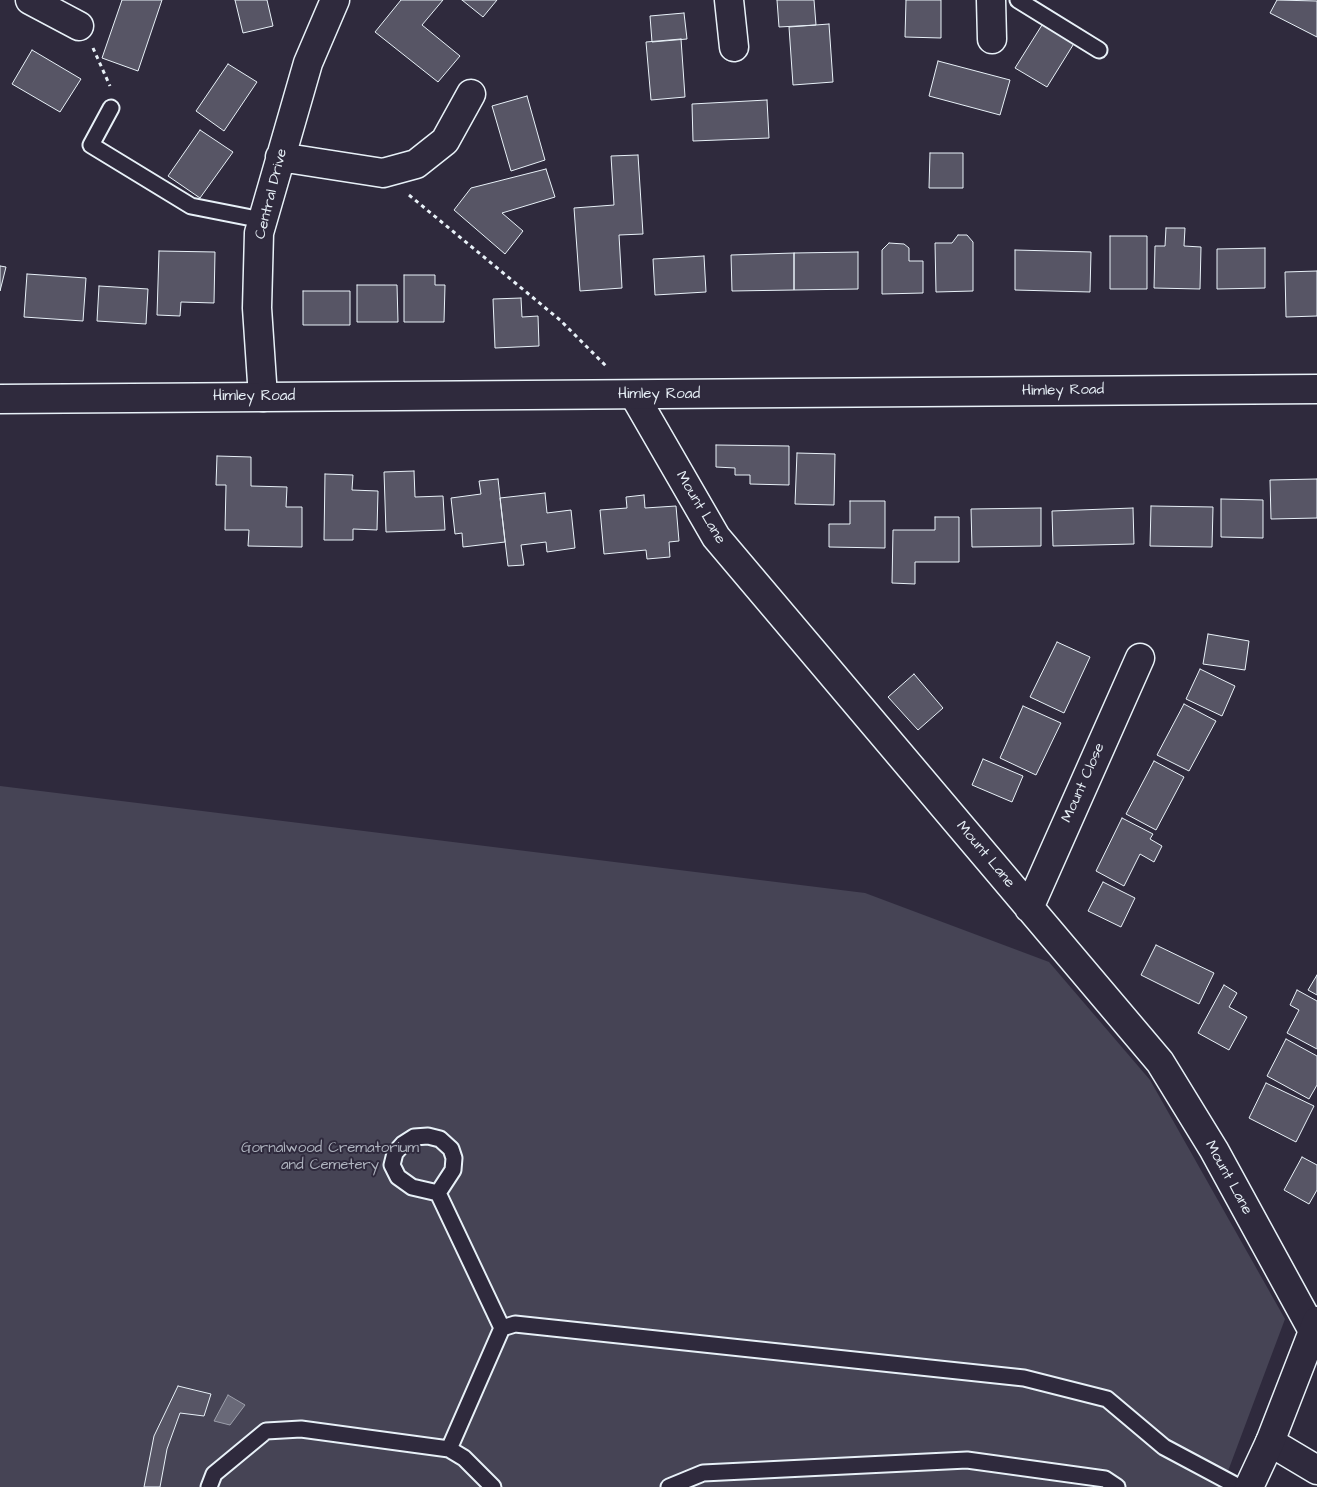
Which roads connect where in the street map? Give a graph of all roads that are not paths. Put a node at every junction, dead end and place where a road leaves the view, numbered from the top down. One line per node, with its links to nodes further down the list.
1 (335, 0): 12 (street, Central Drive)
2 (729, 0): 8 (street)
3 (991, 0): 7 (street)
4 (1018, 0): 9 (lane)
5 (47, 4): 6 (street)
6 (79, 26)
7 (992, 39)
8 (734, 47)
9 (1099, 50)
10 (471, 94): 12 (street)
11 (110, 108): 13 (lane)
12 (280, 157): 13 (street, Central Drive)
13 (262, 220): 16 (street, Central Drive)
14 (1317, 389): 15 (street, Himley Road)
15 (634, 395): 16 (street, Himley Road); 19 (street, Mount Lane)
16 (263, 397): 17 (street, Himley Road)
17 (0, 399)
18 (1140, 658): 19 (street, Mount Close)
19 (1029, 908): 21 (street, Mount Lane)
20 (438, 1193): 22 (lane)
21 (1315, 1326): 23 (street)
22 (502, 1328): 24 (lane); 30 (lane)
23 (1270, 1442): 25 (street); 31 (street)
24 (449, 1449): 26 (lane); 27 (lane)
25 (1317, 1470)
26 (209, 1487)
27 (493, 1487)
28 (669, 1487): 29 (lane)
29 (1117, 1487)
30 (1239, 1487)
31 (1249, 1487)

